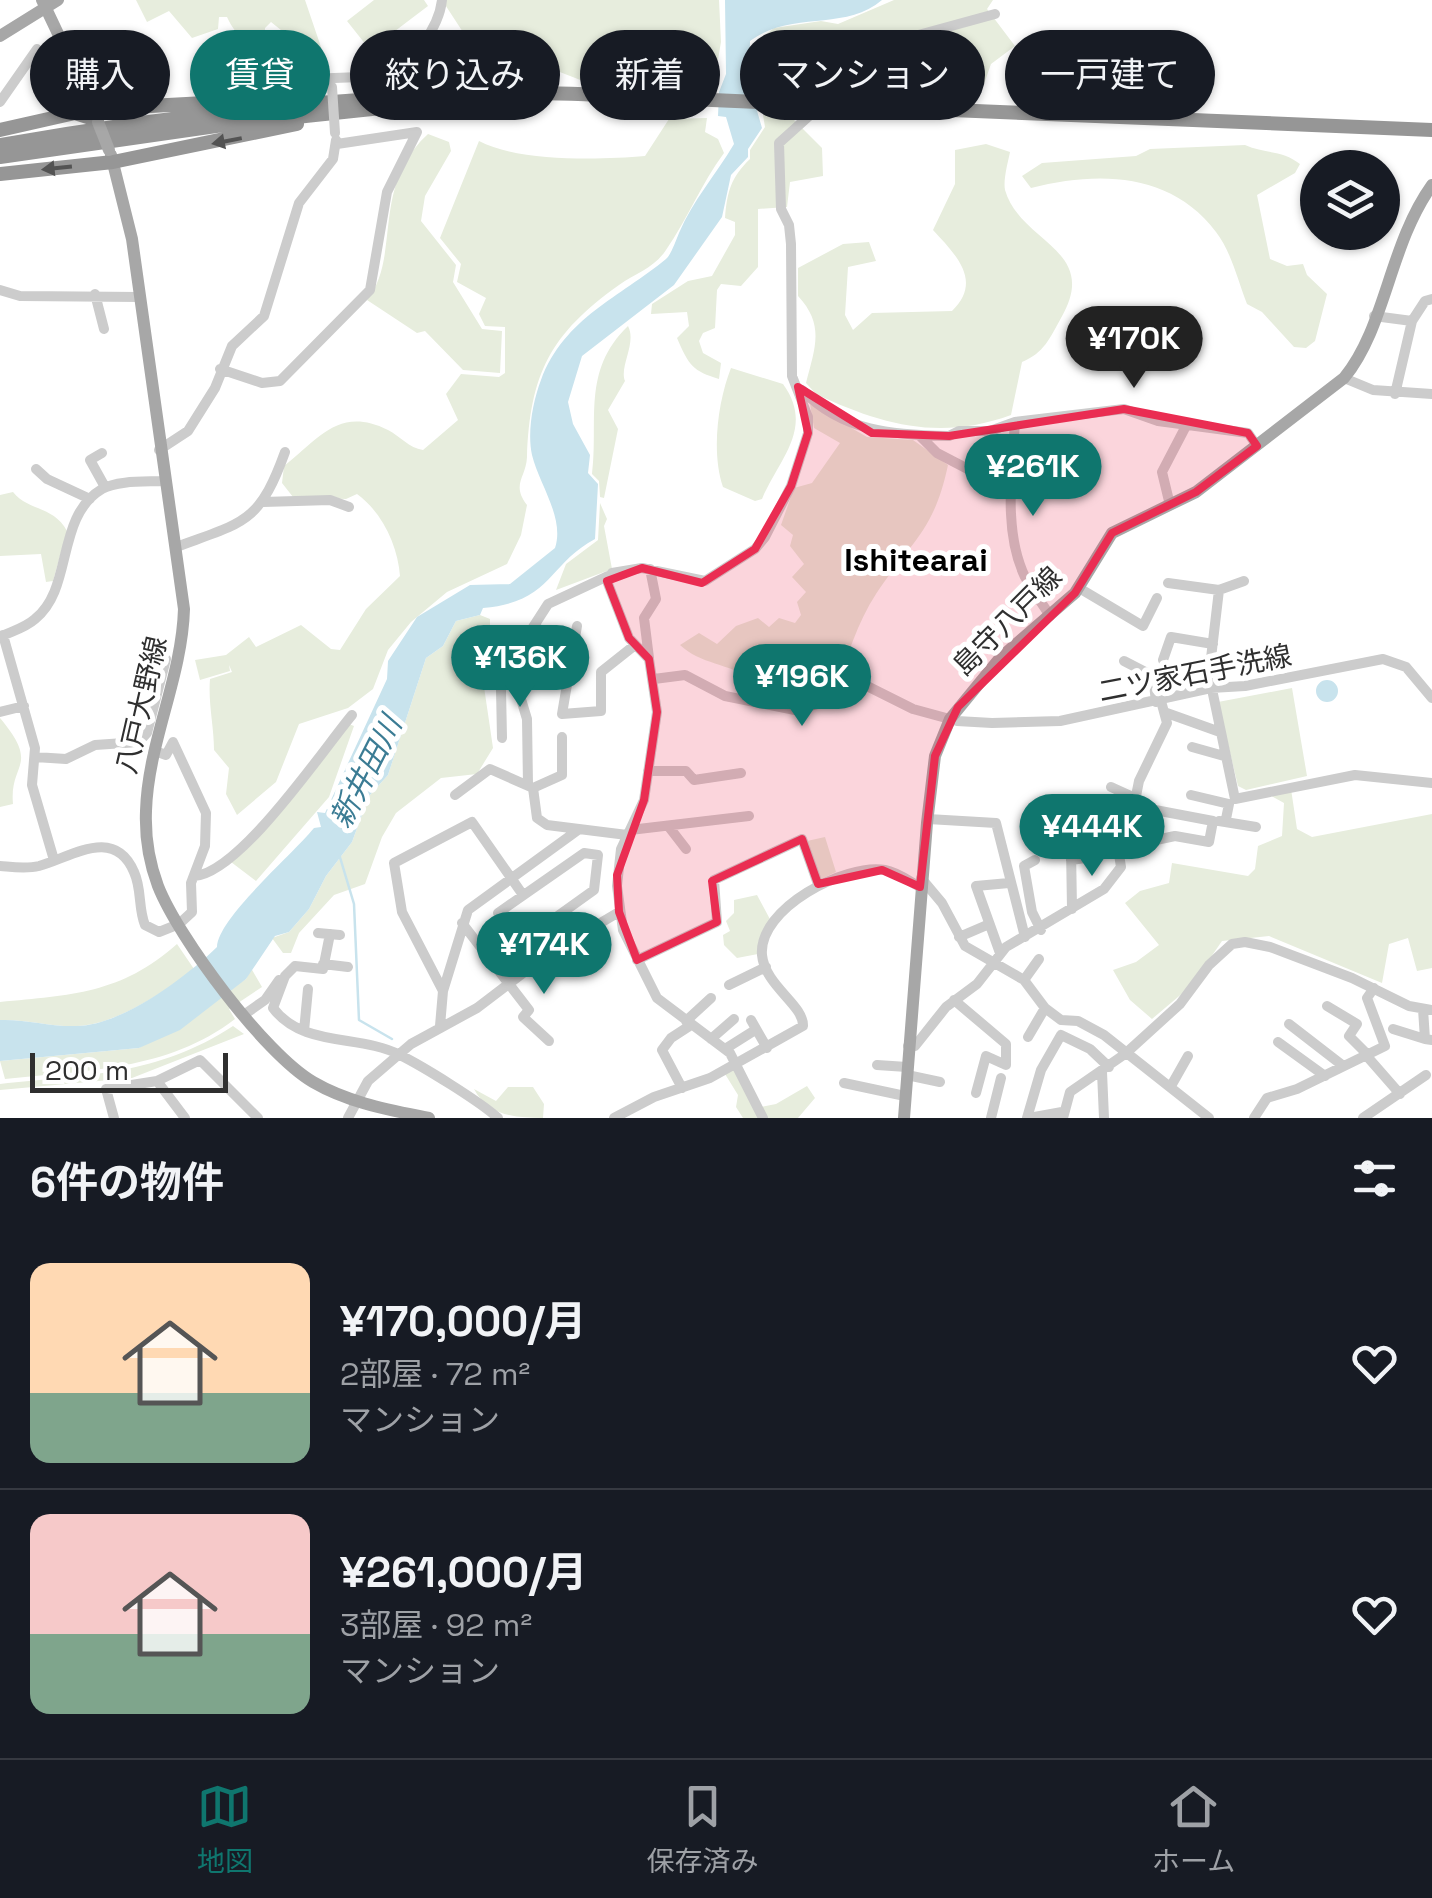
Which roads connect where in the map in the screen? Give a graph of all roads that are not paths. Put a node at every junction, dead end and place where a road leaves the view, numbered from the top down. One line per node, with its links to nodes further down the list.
1 (442, 0): 8 (street)
2 (49, 3): 4 (main road, 八戸大野線); 5 (main road)
3 (995, 14): 34 (street)
4 (60, 30)
5 (0, 36)
6 (30, 58): 9 (street)
7 (0, 77): 9 (street)
8 (332, 82): 19 (street, bridge)
9 (11, 86): 10 (street)
10 (0, 102)
11 (330, 108): 18 (highway, bridge)
12 (190, 119): 20 (highway)
13 (44, 120): 17 (highway)
14 (97, 120): 21 (main road, 八戸大野線, bridge)
15 (247, 120): 22 (highway)
16 (291, 120): 21 (highway, one-way to 21)
17 (0, 130)
18 (1432, 130)
19 (336, 139): 32 (street); 32 (street)
20 (0, 145)
21 (111, 156): 23 (highway, one-way to 23); 27 (main road, 八戸大野線)
22 (0, 157)
23 (0, 174)
24 (1432, 186): 29 (main road, 島守八戸線)
25 (0, 290): 26 (street)
26 (95, 294): 27 (street); 31 (street)
27 (139, 296): 41 (main road, 八戸大野線)
28 (1432, 299): 30 (street)
29 (1374, 316): 30 (street); 33 (main road, 島守八戸線)
30 (1412, 320): 35 (street)
31 (104, 329)
32 (220, 369): 41 (street)
33 (1344, 378): 35 (street); 40 (main road, 島守八戸線)
34 (798, 387): 39 (street); 53 (street)
35 (1395, 394): 36 (street)
36 (1432, 394)
37 (1015, 422): 38 (street); 39 (street); 47 (street)
38 (1186, 426): 40 (street); 50 (street)
39 (919, 436): 47 (street)
40 (1257, 446): 50 (main road, 島守八戸線)
41 (159, 450): 45 (main road, 八戸大野線)
42 (285, 452): 49 (street)
43 (102, 453): 46 (street)
44 (36, 469): 48 (street)
45 (164, 481): 46 (street); 52 (main road, 八戸大野線)
46 (105, 487): 48 (street)
47 (1010, 490): 60 (street)
48 (90, 499): 63 (street)
49 (263, 502): 51 (street); 52 (street)
50 (1170, 505): 57 (main road, 島守八戸線)
51 (349, 507)
52 (176, 548): 84 (main road, 八戸大野線)
53 (650, 569): 54 (street); 68 (street)
54 (608, 576): 61 (street); 66 (street)
55 (1244, 581): 58 (street)
56 (1168, 583): 58 (street)
57 (1079, 588): 59 (street); 60 (main road, 島守八戸線)
58 (1219, 590): 65 (street)
59 (1156, 598)
60 (1050, 616): 79 (main road, 島守八戸線)
61 (534, 625): 64 (street); 71 (street)
62 (577, 626): 66 (street)
63 (2, 636): 76 (street)
64 (550, 642)
65 (1213, 644): 69 (street); 73 (street)
66 (634, 646): 68 (street)
67 (166, 659): 87 (street)
68 (649, 660): 72 (street)
69 (1162, 660)
70 (1124, 661): 75 (street)
71 (511, 673): 82 (street); 92 (street)
72 (654, 678): 79 (street, 二ツ家石手洗線); 89 (street)
73 (1211, 688): 74 (street, 二ツ家石手洗線); 75 (street, 二ツ家石手洗線); 80 (street)
74 (1432, 698)
75 (1160, 705): 79 (street, 二ツ家石手洗線); 80 (street); 96 (street)
76 (24, 706): 77 (street); 87 (street)
77 (0, 712)
78 (352, 715): 112 (street)
79 (950, 718): 98 (main road, 島守八戸線)
80 (1220, 732): 86 (street)
81 (562, 737): 92 (street)
82 (502, 738)
83 (1192, 748): 85 (street)
84 (155, 751): 112 (street); 121 (main road, 八戸大野線)
85 (1206, 751): 86 (street); 88 (street)
86 (1224, 756): 91 (street)
87 (35, 757): 107 (street)
88 (1202, 765)
89 (648, 771): 90 (street); 104 (street)
90 (741, 773)
91 (1432, 783)
92 (530, 786): 94 (street); 103 (street)
93 (1111, 787): 96 (street)
94 (455, 795)
95 (1191, 795): 99 (street)
96 (1133, 797): 100 (street)
97 (750, 816): 101 (street)
98 (928, 819): 114 (main road, 島守八戸線); 115 (street)
99 (1226, 820): 100 (street); 102 (street)
100 (1213, 822): 118 (street)
101 (669, 827): 104 (street); 105 (street)
102 (1256, 827)
103 (578, 830): 104 (street); 113 (street)
104 (628, 832): 111 (street)
105 (686, 850)
106 (1100, 856): 118 (street)
107 (54, 860): 109 (street); 121 (street)
108 (1035, 860): 123 (street)
109 (0, 866)
110 (596, 874): 111 (street); 117 (street); 117 (street)
111 (617, 875): 119 (street)
112 (194, 876): 121 (street)
113 (510, 877): 117 (street); 120 (street); 139 (street)
114 (920, 882): 116 (street); 125 (street); 156 (main road, 島守八戸線)
115 (1008, 883): 122 (street); 126 (street)
116 (818, 884): 129 (street); 132 (street)
117 (523, 895)
118 (1072, 909): 123 (street)
119 (618, 912): 129 (street); 135 (street)
120 (462, 923): 135 (street); 139 (street)
121 (179, 924): 144 (main road, 八戸大野線)
122 (987, 925): 125 (street); 127 (street)
123 (1041, 930): 126 (street)
124 (329, 934): 130 (street)
125 (959, 937): 127 (street)
126 (1026, 937): 127 (street)
127 (997, 957): 133 (street); 141 (street)
128 (1038, 958): 133 (street)
129 (637, 960): 147 (street)
130 (323, 964): 131 (street); 134 (street)
131 (348, 967)
132 (766, 967): 136 (street); 157 (street)
133 (1024, 980): 143 (street)
134 (283, 982): 144 (street); 151 (street)
135 (505, 984): 149 (street); 154 (street)
136 (729, 985)
137 (1374, 988): 145 (street); 160 (street); 162 (street)
138 (308, 989): 151 (street)
139 (443, 991): 149 (street)
140 (710, 998): 147 (street)
141 (954, 1000): 156 (street); 177 (street)
142 (1327, 1006): 160 (street)
143 (1045, 1008): 159 (street); 162 (street)
144 (242, 1010): 180 (main road, 八戸大野線)
145 (1428, 1010): 153 (street)
146 (734, 1019): 152 (street)
147 (688, 1023): 152 (street); 176 (street)
148 (1289, 1024): 166 (street)
149 (440, 1026): 161 (street)
150 (1392, 1029): 153 (street)
151 (304, 1032): 161 (street)
152 (711, 1039): 158 (street)
153 (1429, 1039)
154 (548, 1040)
155 (1278, 1042): 169 (street)
156 (908, 1046): 168 (main road, 島守八戸線)
157 (767, 1048): 158 (street); 164 (street)
158 (725, 1049): 164 (street)
159 (1051, 1050): 167 (street); 192 (street)
160 (1365, 1053): 166 (street); 178 (street)
161 (399, 1054): 180 (street); 187 (street)
162 (1126, 1054): 167 (street); 175 (street)
163 (1188, 1056): 175 (street)
164 (738, 1064): 176 (street); 189 (street)
165 (876, 1064): 168 (street)
166 (1342, 1065): 169 (street)
167 (1106, 1069): 181 (street); 193 (street)
168 (907, 1071): 173 (street); 179 (main road, 島守八戸線)
169 (1324, 1076): 195 (street)
170 (1426, 1076): 178 (street)
171 (1001, 1078): 191 (street)
172 (157, 1081): 182 (street); 183 (street); 184 (street)
173 (940, 1082)
174 (844, 1083): 179 (street)
175 (1170, 1086): 194 (street)
176 (682, 1088): 188 (street)
177 (976, 1092)
178 (1400, 1094): 196 (street)
179 (905, 1096): 190 (main road, 島守八戸線)
180 (356, 1100): 185 (street); 186 (main road, 八戸大野線)
181 (1063, 1115): 192 (street)
182 (114, 1118)
183 (185, 1118)
184 (258, 1118)
185 (348, 1118)
186 (430, 1118)
187 (498, 1118)
188 (614, 1118)
189 (762, 1118)
190 (904, 1118)
191 (991, 1118)
192 (1028, 1118)
193 (1104, 1118)
194 (1209, 1118)
195 (1254, 1118)
196 (1363, 1118)

